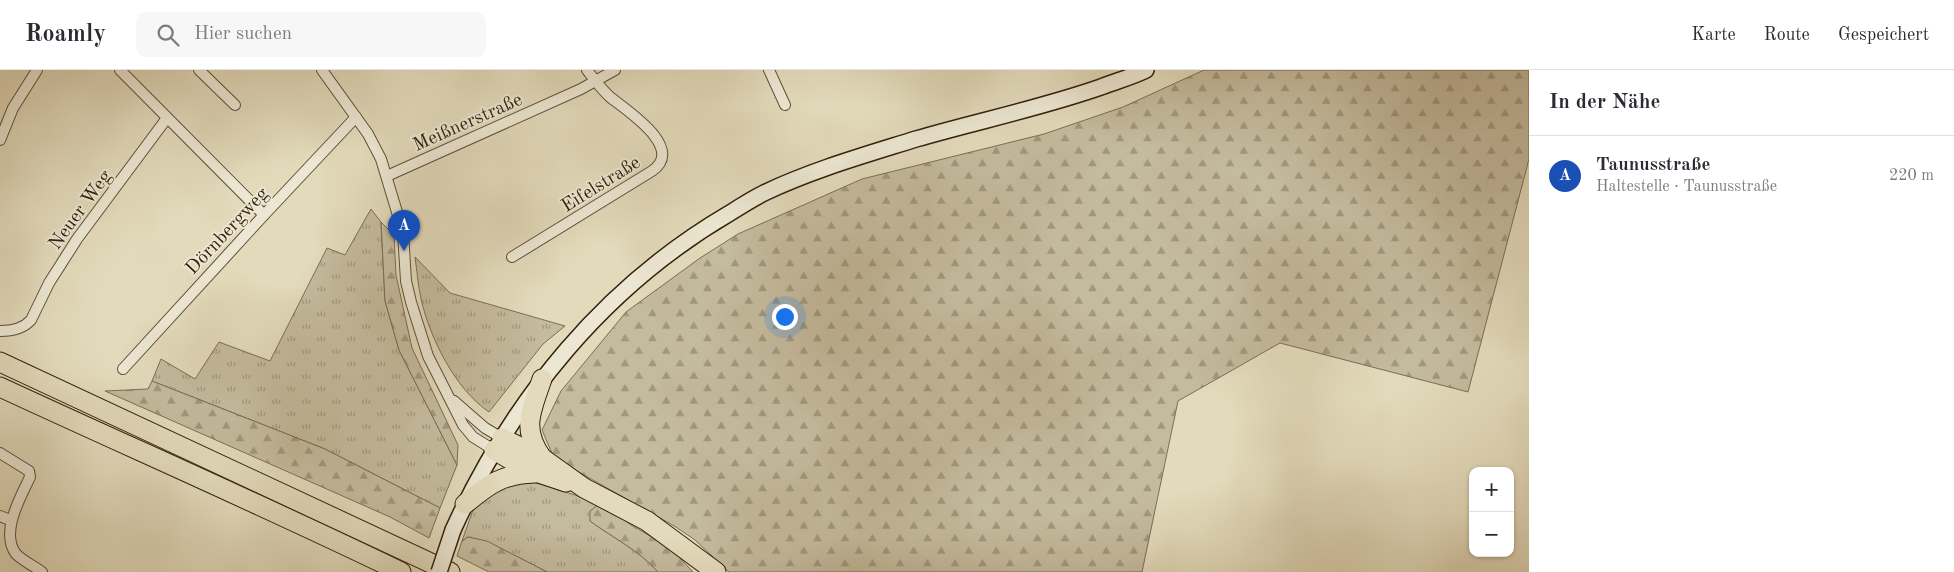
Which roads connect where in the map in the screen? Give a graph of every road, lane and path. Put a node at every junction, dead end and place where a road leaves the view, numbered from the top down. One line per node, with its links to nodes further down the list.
1 (37, 70): 14 (street)
2 (120, 70): 13 (street)
3 (199, 70): 10 (street)
4 (322, 70): 12 (street)
5 (587, 70): 9 (street)
6 (615, 70): 9 (street, Meißnerstraße)
7 (769, 70): 11 (street)
8 (1146, 70): 21 (main road)
9 (595, 80): 15 (street, Meißnerstraße); 17 (street, Eifelstraße)
10 (235, 105)
11 (785, 105)
12 (356, 117): 15 (street); 16 (street, Dörnbergweg)
13 (167, 118): 16 (street); 18 (street, Neuer Weg)
14 (0, 140)
15 (387, 176): 23 (street)
16 (264, 215): 20 (street, Dörnbergweg)
17 (512, 258)
18 (0, 331)
19 (0, 362): 33 (highway)
20 (123, 369)
21 (542, 379): 23 (main road); 25 (highway)
22 (0, 387): 31 (highway)
23 (498, 444): 25 (highway); 26 (main road)
24 (0, 453): 28 (street)
25 (540, 466): 26 (highway); 29 (highway)
26 (465, 504): 32 (main road, bridge)
27 (0, 516): 28 (street)
28 (10, 520): 30 (street)
29 (690, 552): 34 (highway); 35 (highway)
30 (42, 572)
31 (402, 572)
32 (439, 572)
33 (450, 572)
34 (704, 572)
35 (716, 572)

